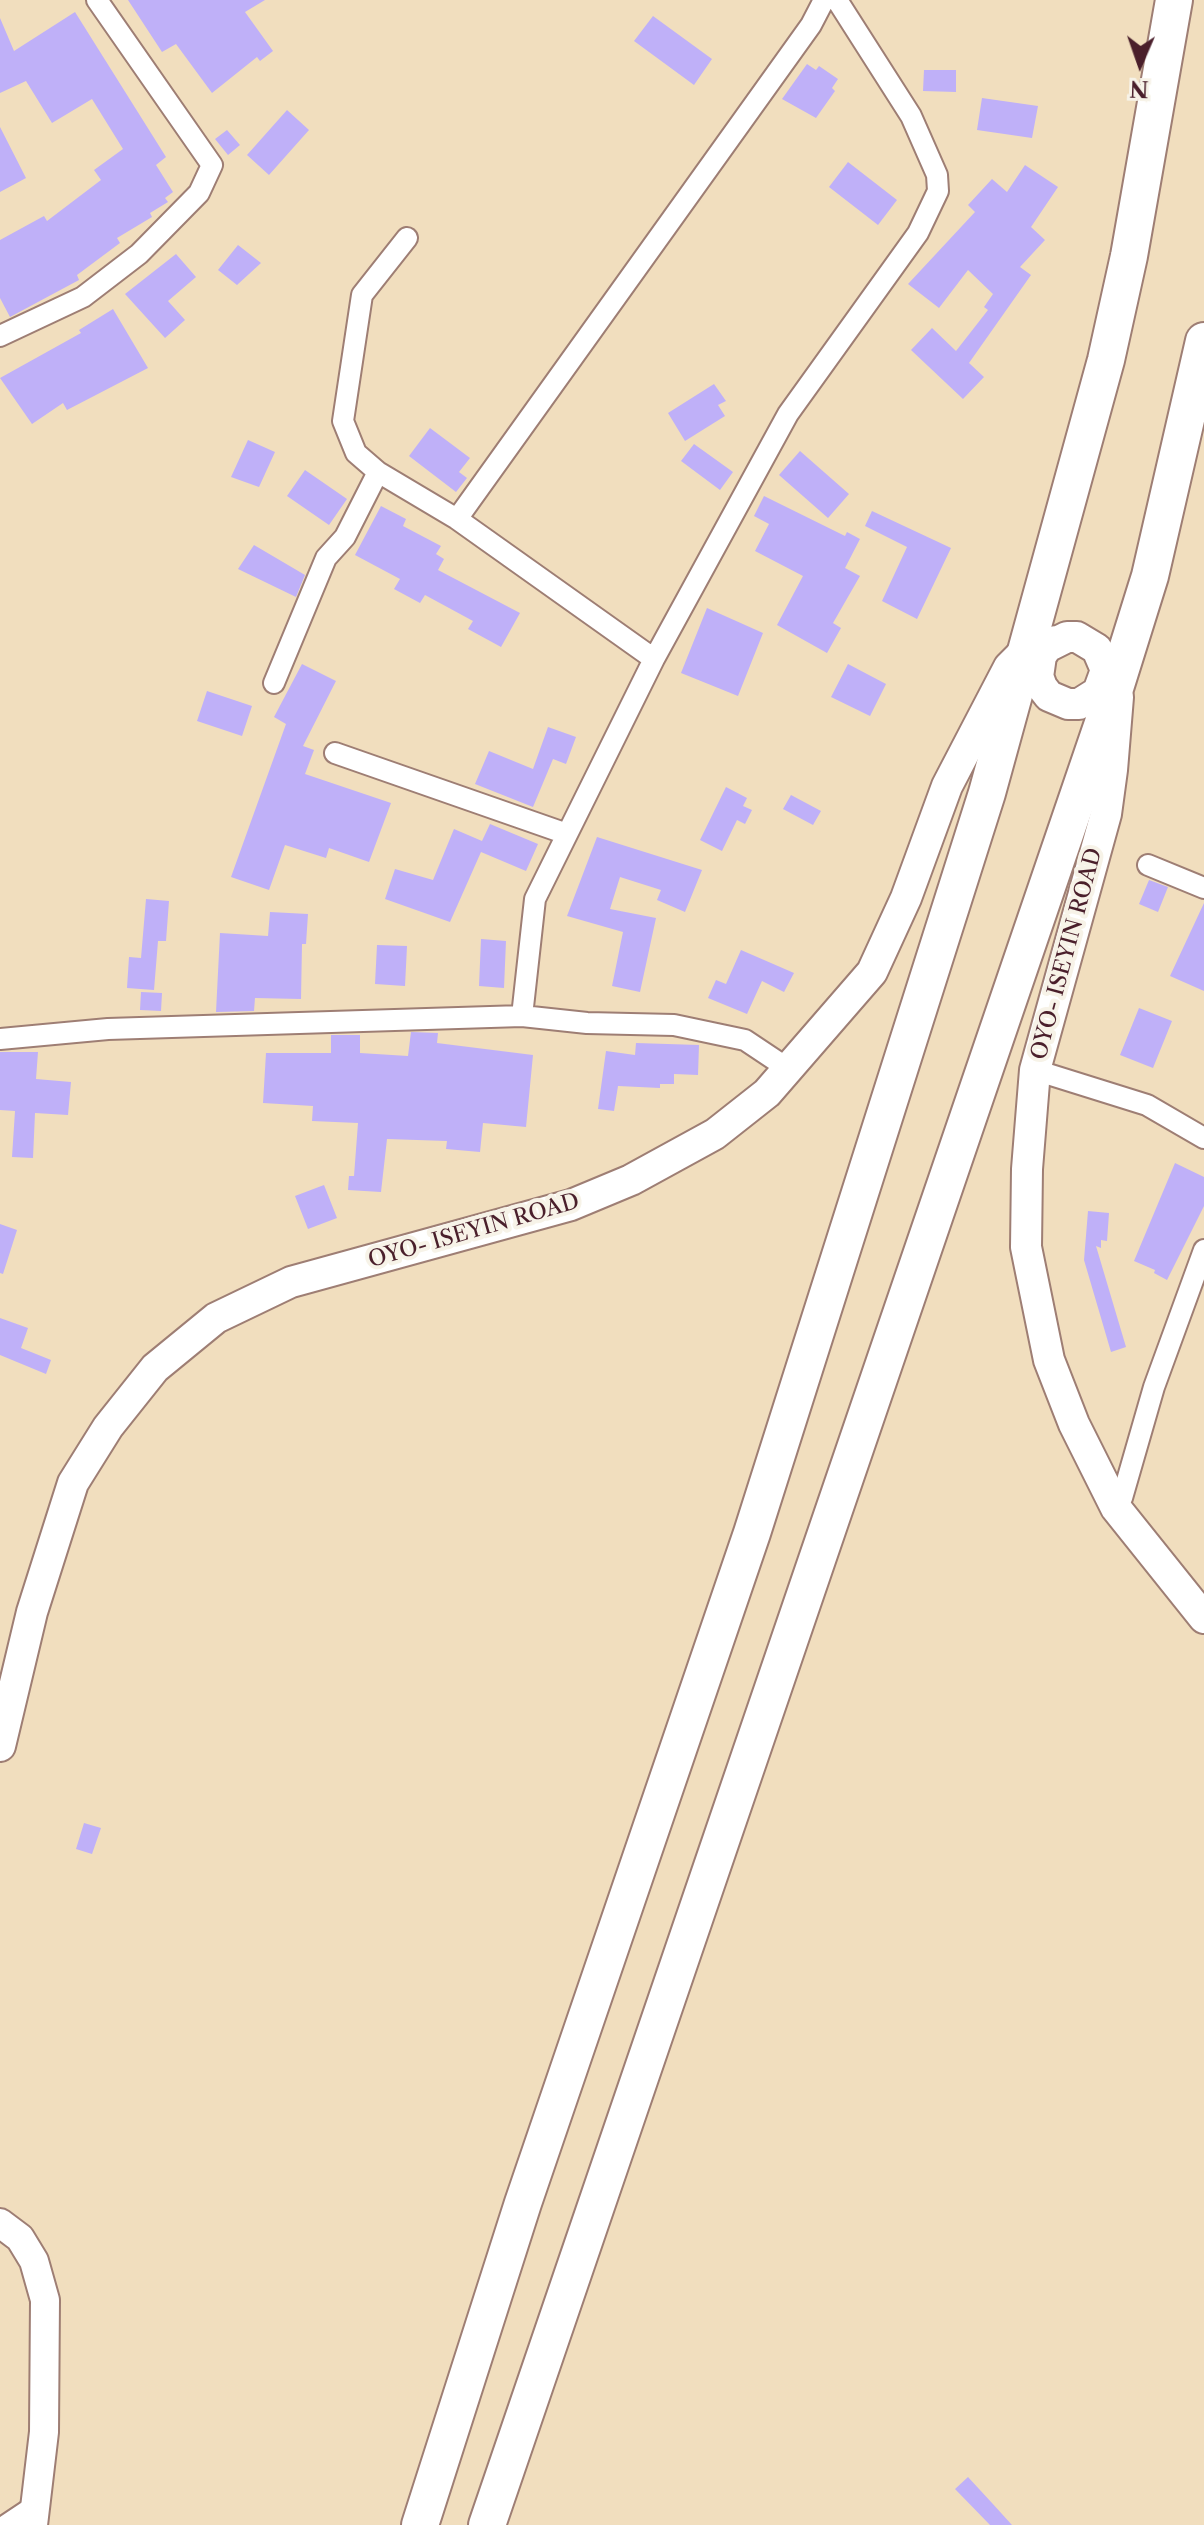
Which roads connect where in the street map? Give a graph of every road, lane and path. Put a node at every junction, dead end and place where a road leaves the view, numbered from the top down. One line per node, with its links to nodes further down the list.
1 (97, 0): 6 (street)
2 (824, 0): 9 (street)
3 (837, 0): 10 (street)
4 (1174, 0): 11 (highway)
5 (407, 238): 8 (street)
6 (0, 336)
7 (1204, 341): 13 (highway)
8 (378, 472): 9 (street); 12 (street)
9 (457, 519): 10 (street)
10 (654, 659): 16 (street)
11 (1028, 680): 13 (main road); 13 (main road); 21 (main road, OYO- ISEYIN ROAD); 31 (highway)
12 (274, 683)
13 (1100, 692): 15 (main road); 15 (main road, OYO- ISEYIN ROAD); 32 (highway)
14 (335, 753): 16 (street)
15 (1112, 770): 22 (main road, OYO- ISEYIN ROAD)
16 (567, 834): 19 (street)
17 (1148, 865): 18 (street)
18 (1204, 888)
19 (522, 1016): 20 (street); 21 (street)
20 (0, 1039)
21 (790, 1070): 27 (main road, OYO- ISEYIN ROAD)
22 (1035, 1070): 23 (street); 26 (main road, OYO- ISEYIN ROAD)
23 (1204, 1138)
24 (1204, 1250): 25 (street)
25 (1122, 1498)
26 (1204, 1618)
27 (0, 1746)
28 (0, 2223): 29 (street)
29 (34, 2515): 30 (street)
30 (6, 2525)
31 (420, 2525)
32 (487, 2525)

